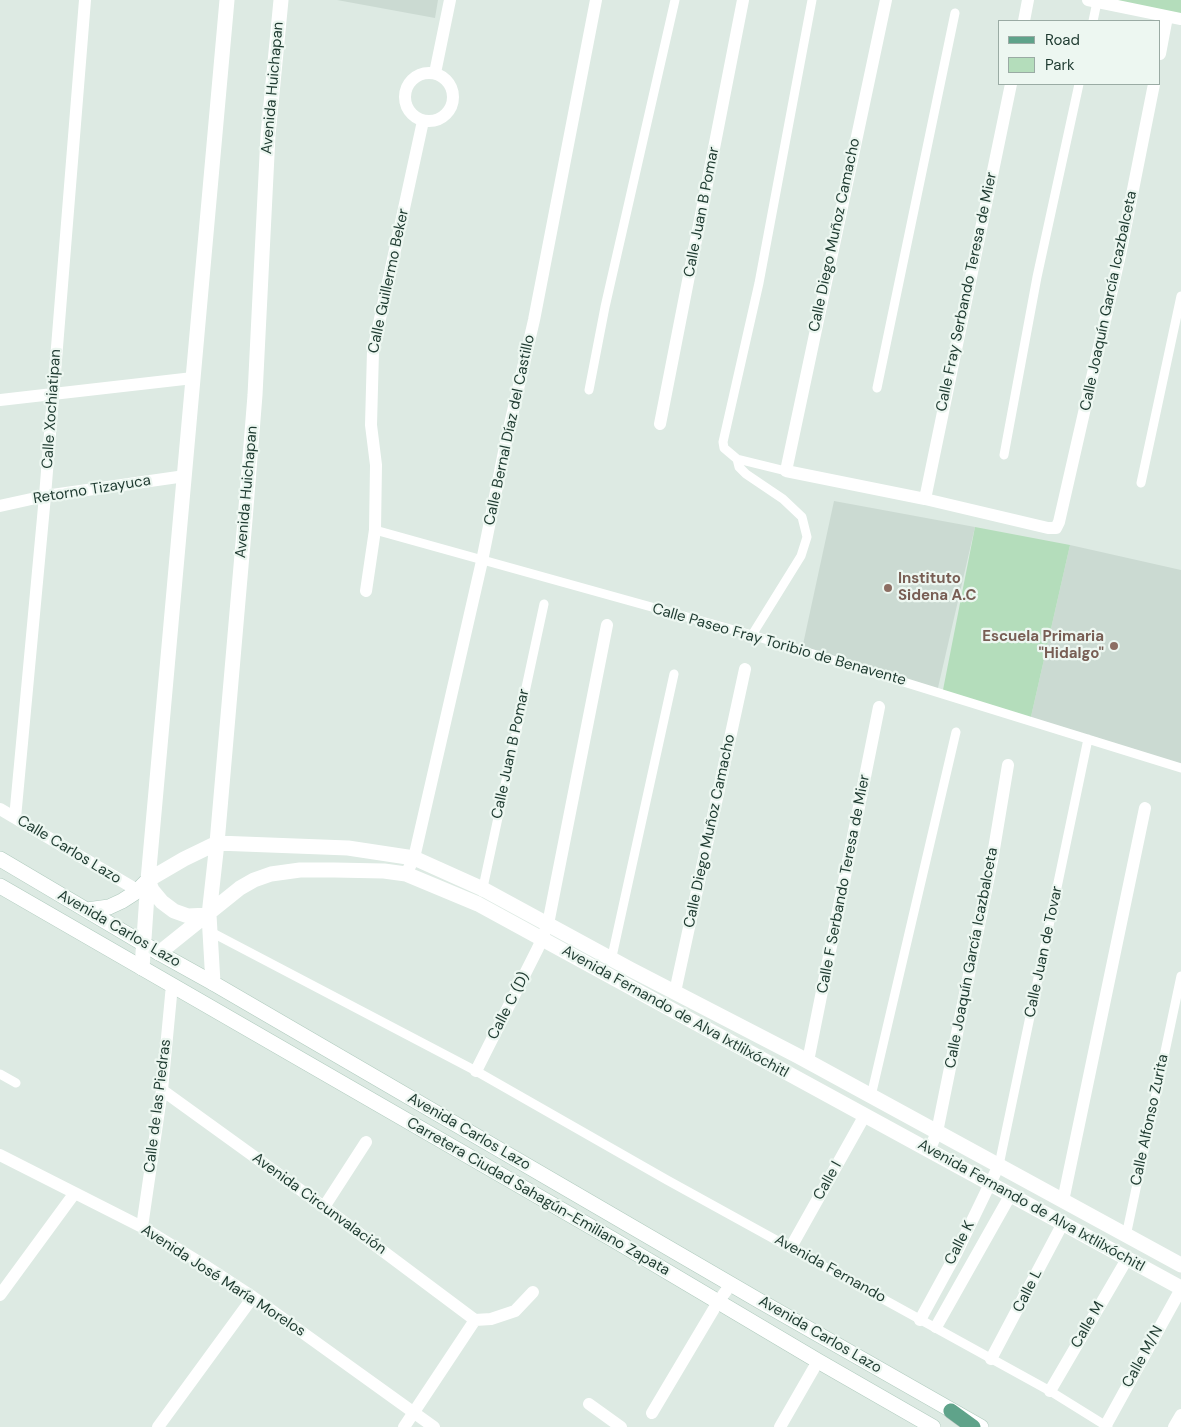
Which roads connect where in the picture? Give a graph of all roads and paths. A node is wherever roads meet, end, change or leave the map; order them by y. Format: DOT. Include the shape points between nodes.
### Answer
graph roads {
  1 [pos="85,0"];
  2 [pos="227,0"];
  3 [pos="281,0"];
  4 [pos="450,0"];
  5 [pos="596,0"];
  6 [pos="675,0"];
  7 [pos="743,0"];
  8 [pos="812,0"];
  9 [pos="886,0"];
  10 [pos="1028,0"];
  11 [pos="1093,1"];
  12 [pos="955,13"];
  13 [pos="1167,17"];
  14 [pos="1181,19"];
  15 [pos="1024,20"];
  16 [pos="1093,20"];
  17 [pos="1161,49"];
  18 [pos="434,73"];
  19 [pos="1010,85"];
  20 [pos="1079,85"];
  21 [pos="1154,85"];
  22 [pos="423,121"];
  23 [pos="1181,296"];
  24 [pos="193,378"];
  25 [pos="876,388"];
  26 [pos="589,390"];
  27 [pos="53,394"];
  28 [pos="0,400"];
  29 [pos="660,424"];
  30 [pos="1004,455"];
  31 [pos="737,459"];
  32 [pos="786,471"];
  33 [pos="185,476"];
  34 [pos="1141,482"];
  35 [pos="46,496"];
  36 [pos="924,500"];
  37 [pos="0,506"];
  38 [pos="375,530"];
  39 [pos="482,560"];
  40 [pos="366,591"];
  41 [pos="544,604"];
  42 [pos="607,625"];
  43 [pos="752,635"];
  44 [pos="745,669"];
  45 [pos="674,674"];
  46 [pos="879,707"];
  47 [pos="956,732"];
  48 [pos="1088,738"];
  49 [pos="1008,764"];
  50 [pos="1181,768"];
  51 [pos="1145,808"];
  52 [pos="0,809"];
  53 [pos="15,818"];
  54 [pos="217,843"];
  55 [pos="414,858"];
  56 [pos="0,859"];
  57 [pos="406,874"];
  58 [pos="143,885"];
  59 [pos="0,886"];
  60 [pos="483,889"];
  61 [pos="478,904"];
  62 [pos="87,910"];
  63 [pos="209,915"];
  64 [pos="548,924"];
  65 [pos="209,935"];
  66 [pos="542,940"];
  67 [pos="143,950"];
  68 [pos="160,954"];
  69 [pos="611,959"];
  70 [pos="212,976"];
  71 [pos="607,976"];
  72 [pos="1181,976"];
  73 [pos="172,985"];
  74 [pos="675,992"];
  75 [pos="808,1061"];
  76 [pos="476,1072"];
  77 [pos="0,1074"];
  78 [pos="16,1083"];
  79 [pos="162,1090"];
  80 [pos="871,1096"];
  81 [pos="865,1116"];
  82 [pos="937,1132"];
  83 [pos="366,1142"];
  84 [pos="929,1151"];
  85 [pos="0,1155"];
  86 [pos="999,1165"];
  87 [pos="990,1183"];
  88 [pos="74,1194"];
  89 [pos="1011,1194"];
  90 [pos="1063,1201"];
  91 [pos="324,1207"];
  92 [pos="1063,1223"];
  93 [pos="142,1227"];
  94 [pos="1126,1236"];
  95 [pos="791,1247"];
  96 [pos="1127,1259"];
  97 [pos="1181,1265"];
  98 [pos="731,1284"];
  99 [pos="1181,1288"];
  100 [pos="533,1292"];
  101 [pos="0,1295"];
  102 [pos="253,1297"];
  103 [pos="718,1302"];
  104 [pos="475,1320"];
  105 [pos="920,1320"];
  106 [pos="936,1328"];
  107 [pos="992,1358"];
  108 [pos="818,1361"];
  109 [pos="1050,1391"];
  110 [pos="589,1404"];
  111 [pos="945,1407"];
  112 [pos="414,1412"];
  113 [pos="652,1413"];
  114 [pos="1181,1415"];
  115 [pos="923,1425"];
  116 [pos="1107,1426"];
  117 [pos="158,1427"];
  118 [pos="404,1427"];
  119 [pos="434,1427"];
  120 [pos="621,1427"];
  121 [pos="780,1427"];
  122 [pos="973,1427"];
  123 [pos="981,1427"];
  124 [pos="1174,1427"];
  1 -- 27 [label="street, Calle Xochiatipan"];
  2 -- 24 [label="street"];
  3 -- 54 [label="street, Avenida Huichapan" via="268,135 255,395"];
  4 -- 18 [label="street"];
  5 -- 39 [label="street, Calle Bernal Díaz del Castillo" via="534,320"];
  6 -- 26 [label="street" via="604,307"];
  7 -- 29 [label="street, Calle Juan B Pomar"];
  8 -- 31 [label="street" via="759,283 723,442 724,448"];
  9 -- 32 [label="street, Calle Diego Muñoz Camacho"];
  10 -- 15 [label="street"];
  11 -- 13 [label="street"];
  11 -- 16 [label="street"];
  12 -- 25 [label="street"];
  13 -- 14 [label="street"];
  13 -- 17 [label="street"];
  18 -- 22 [label="street" via="416,76 405,91 408,110"];
  18 -- 22 [label="street" via="450,84 453,103 442,118"];
  19 -- 36 [label="street, Calle Fray Serbando Teresa de Mier"];
  20 -- 30 [label="street" via="1037,277"];
  21 -- 36 [label="street, Calle Joaquín García Icazbalceta" via="1120,255 1056,528"];
  22 -- 38 [label="street, Calle Guillermo Beker" via="373,351 371,425 376,465"];
  23 -- 34 [label="street"];
  24 -- 27 [label="street"];
  24 -- 33 [label="street"];
  27 -- 28 [label="street"];
  27 -- 35 [label="street, Calle Xochiatipan"];
  31 -- 32 [label="street"];
  31 -- 43 [label="street" via="746,474 802,517 807,537 801,556"];
  32 -- 36 [label="street"];
  33 -- 35 [label="street, Retorno Tizayuca"];
  33 -- 58 [label="street"];
  35 -- 37 [label="street, Retorno Tizayuca"];
  35 -- 53 [label="street, Calle Xochiatipan"];
  38 -- 39 [label="street, Calle Paseo Fray Toribio de Benavente"];
  38 -- 40 [label="street, Calle Guillermo Beker"];
  39 -- 43 [label="street, Calle Paseo Fray Toribio de Benavente"];
  39 -- 55 [label="street, Calle Bernal Díaz del Castillo"];
  41 -- 60 [label="street, Calle Juan B Pomar"];
  42 -- 64 [label="street"];
  43 -- 48 [label="street, Calle Paseo Fray Toribio de Benavente"];
  44 -- 74 [label="street, Calle Diego Muñoz Camacho"];
  45 -- 69 [label="street"];
  46 -- 75 [label="street, Calle F Serbando Teresa de Mier"];
  47 -- 80 [label="street"];
  48 -- 50 [label="street, Calle Paseo Fray Toribio de Benavente"];
  48 -- 86 [label="street, Calle Juan de Tovar"];
  49 -- 82 [label="street, Calle Joaquín García Icazbalceta"];
  51 -- 90 [label="street"];
  52 -- 53 [label="street, Calle Carlos Lazo"];
  53 -- 58 [label="street, Calle Carlos Lazo"];
  54 -- 55 [label="street, Avenida Fernando de Alva Ixtlilxóchitl" via="348,848"];
  54 -- 58 [label="street, Avenida Fernando de Alva Ixtlilxóchitl"];
  54 -- 63 [label="street, Avenida Huichapan"];
  55 -- 57 [label="street, Calle Bernal Díaz del Castillo"];
  55 -- 60 [label="street, Avenida Fernando de Alva Ixtlilxóchitl"];
  56 -- 62 [label="street, Avenida Carlos Lazo"];
  57 -- 61 [label="street, Avenida Fernando de Alva Ixtlilxóchitl"];
  57 -- 63 [label="street, Avenida Fernando de Alva Ixtlilxóchitl" via="300,870 271,874 240,888"];
  58 -- 62 [label="street, Avenida Fernando de Alva Ixtlilxóchitl" via="109,907"];
  58 -- 63 [label="street" via="174,911 188,916"];
  58 -- 67 [label="street" via="146,905"];
  59 -- 67 [label="street, Avenida Carlos Lazo" via="119,955"];
  60 -- 61 [label="street, Calle Juan B Pomar"];
  60 -- 64 [label="street, Avenida Fernando de Alva Ixtlilxóchitl"];
  61 -- 66 [label="street, Avenida Fernando de Alva Ixtlilxóchitl"];
  62 -- 67 [label="street, Avenida Carlos Lazo"];
  63 -- 65 [label="street, Avenida Huichapan"];
  63 -- 68 [label="street, Avenida Fernando de Alva Ixtlilxóchitl"];
  64 -- 66 [label="street, Calle C (D)"];
  64 -- 69 [label="street, Avenida Fernando de Alva Ixtlilxóchitl"];
  65 -- 70 [label="street, Avenida Huichapan"];
  65 -- 76 [label="street, Avenida Fernando"];
  66 -- 71 [label="street, Avenida Fernando de Alva Ixtlilxóchitl"];
  66 -- 76 [label="street, Calle C (D)"];
  67 -- 68 [label="street"];
  67 -- 73 [label="street, Carretera Ciudad Sahagún-Emiliano Zapata"];
  68 -- 70 [label="street, Avenida Carlos Lazo"];
  69 -- 71 [label="street"];
  69 -- 74 [label="street, Avenida Fernando de Alva Ixtlilxóchitl"];
  70 -- 98 [label="street, Avenida Carlos Lazo"];
  71 -- 81 [label="street, Avenida Fernando de Alva Ixtlilxóchitl"];
  72 -- 94 [label="street, Calle Alfonso Zurita"];
  73 -- 79 [label="street, Calle de las Piedras"];
  73 -- 103 [label="street, Carretera Ciudad Sahagún-Emiliano Zapata"];
  74 -- 75 [label="street, Avenida Fernando de Alva Ixtlilxóchitl"];
  75 -- 80 [label="street, Avenida Fernando de Alva Ixtlilxóchitl"];
  76 -- 95 [label="street, Avenida Fernando"];
  77 -- 78 [label="street"];
  79 -- 91 [label="street, Avenida Circunvalación"];
  79 -- 93 [label="street, Calle de las Piedras"];
  80 -- 82 [label="street, Avenida Fernando de Alva Ixtlilxóchitl"];
  81 -- 84 [label="street, Avenida Fernando de Alva Ixtlilxóchitl"];
  81 -- 95 [label="street, Calle I"];
  82 -- 84 [label="street, Calle Joaquín García Icazbalceta"];
  82 -- 86 [label="street, Avenida Fernando de Alva Ixtlilxóchitl"];
  83 -- 91 [label="street"];
  84 -- 87 [label="street, Avenida Fernando de Alva Ixtlilxóchitl"];
  85 -- 88 [label="street, Avenida José María Morelos"];
  86 -- 87 [label="street, Calle K"];
  86 -- 90 [label="street, Avenida Fernando de Alva Ixtlilxóchitl"];
  87 -- 89 [label="street, Avenida Fernando de Alva Ixtlilxóchitl"];
  87 -- 105 [label="street, Calle K"];
  88 -- 93 [label="street, Avenida José María Morelos"];
  88 -- 101 [label="street"];
  89 -- 92 [label="street, Avenida Fernando de Alva Ixtlilxóchitl"];
  89 -- 106 [label="street"];
  90 -- 94 [label="street, Avenida Fernando de Alva Ixtlilxóchitl"];
  91 -- 104 [label="street, Avenida Circunvalación"];
  92 -- 96 [label="street, Avenida Fernando de Alva Ixtlilxóchitl"];
  92 -- 107 [label="street, Calle L"];
  93 -- 102 [label="street, Avenida José María Morelos"];
  94 -- 97 [label="street, Avenida Fernando de Alva Ixtlilxóchitl"];
  95 -- 105 [label="street, Avenida Fernando"];
  96 -- 99 [label="street, Avenida Fernando de Alva Ixtlilxóchitl"];
  96 -- 109 [label="street, Calle M"];
  98 -- 103 [label="street"];
  98 -- 111 [label="street, Avenida Carlos Lazo"];
  99 -- 116 [label="street, Calle M/N"];
  100 -- 104 [label="street" via="515,1311 491,1319"];
  102 -- 112 [label="street, Avenida José María Morelos"];
  102 -- 117 [label="street"];
  103 -- 108 [label="street, Carretera Ciudad Sahagún-Emiliano Zapata"];
  103 -- 113 [label="street"];
  104 -- 112 [label="street"];
  105 -- 106 [label="street, Avenida Fernando"];
  106 -- 107 [label="street, Avenida Fernando"];
  107 -- 109 [label="street, Avenida Fernando"];
  108 -- 115 [label="street, Carretera Ciudad Sahagún-Emiliano Zapata"];
  108 -- 121 [label="street"];
  109 -- 116 [label="street, Avenida Fernando"];
  110 -- 120 [label="street"];
  111 -- 122 [label="main road"];
  111 -- 123 [label="street"];
  112 -- 118 [label="street"];
  112 -- 119 [label="street, Avenida José María Morelos"];
  114 -- 124 [label="street"];
}
